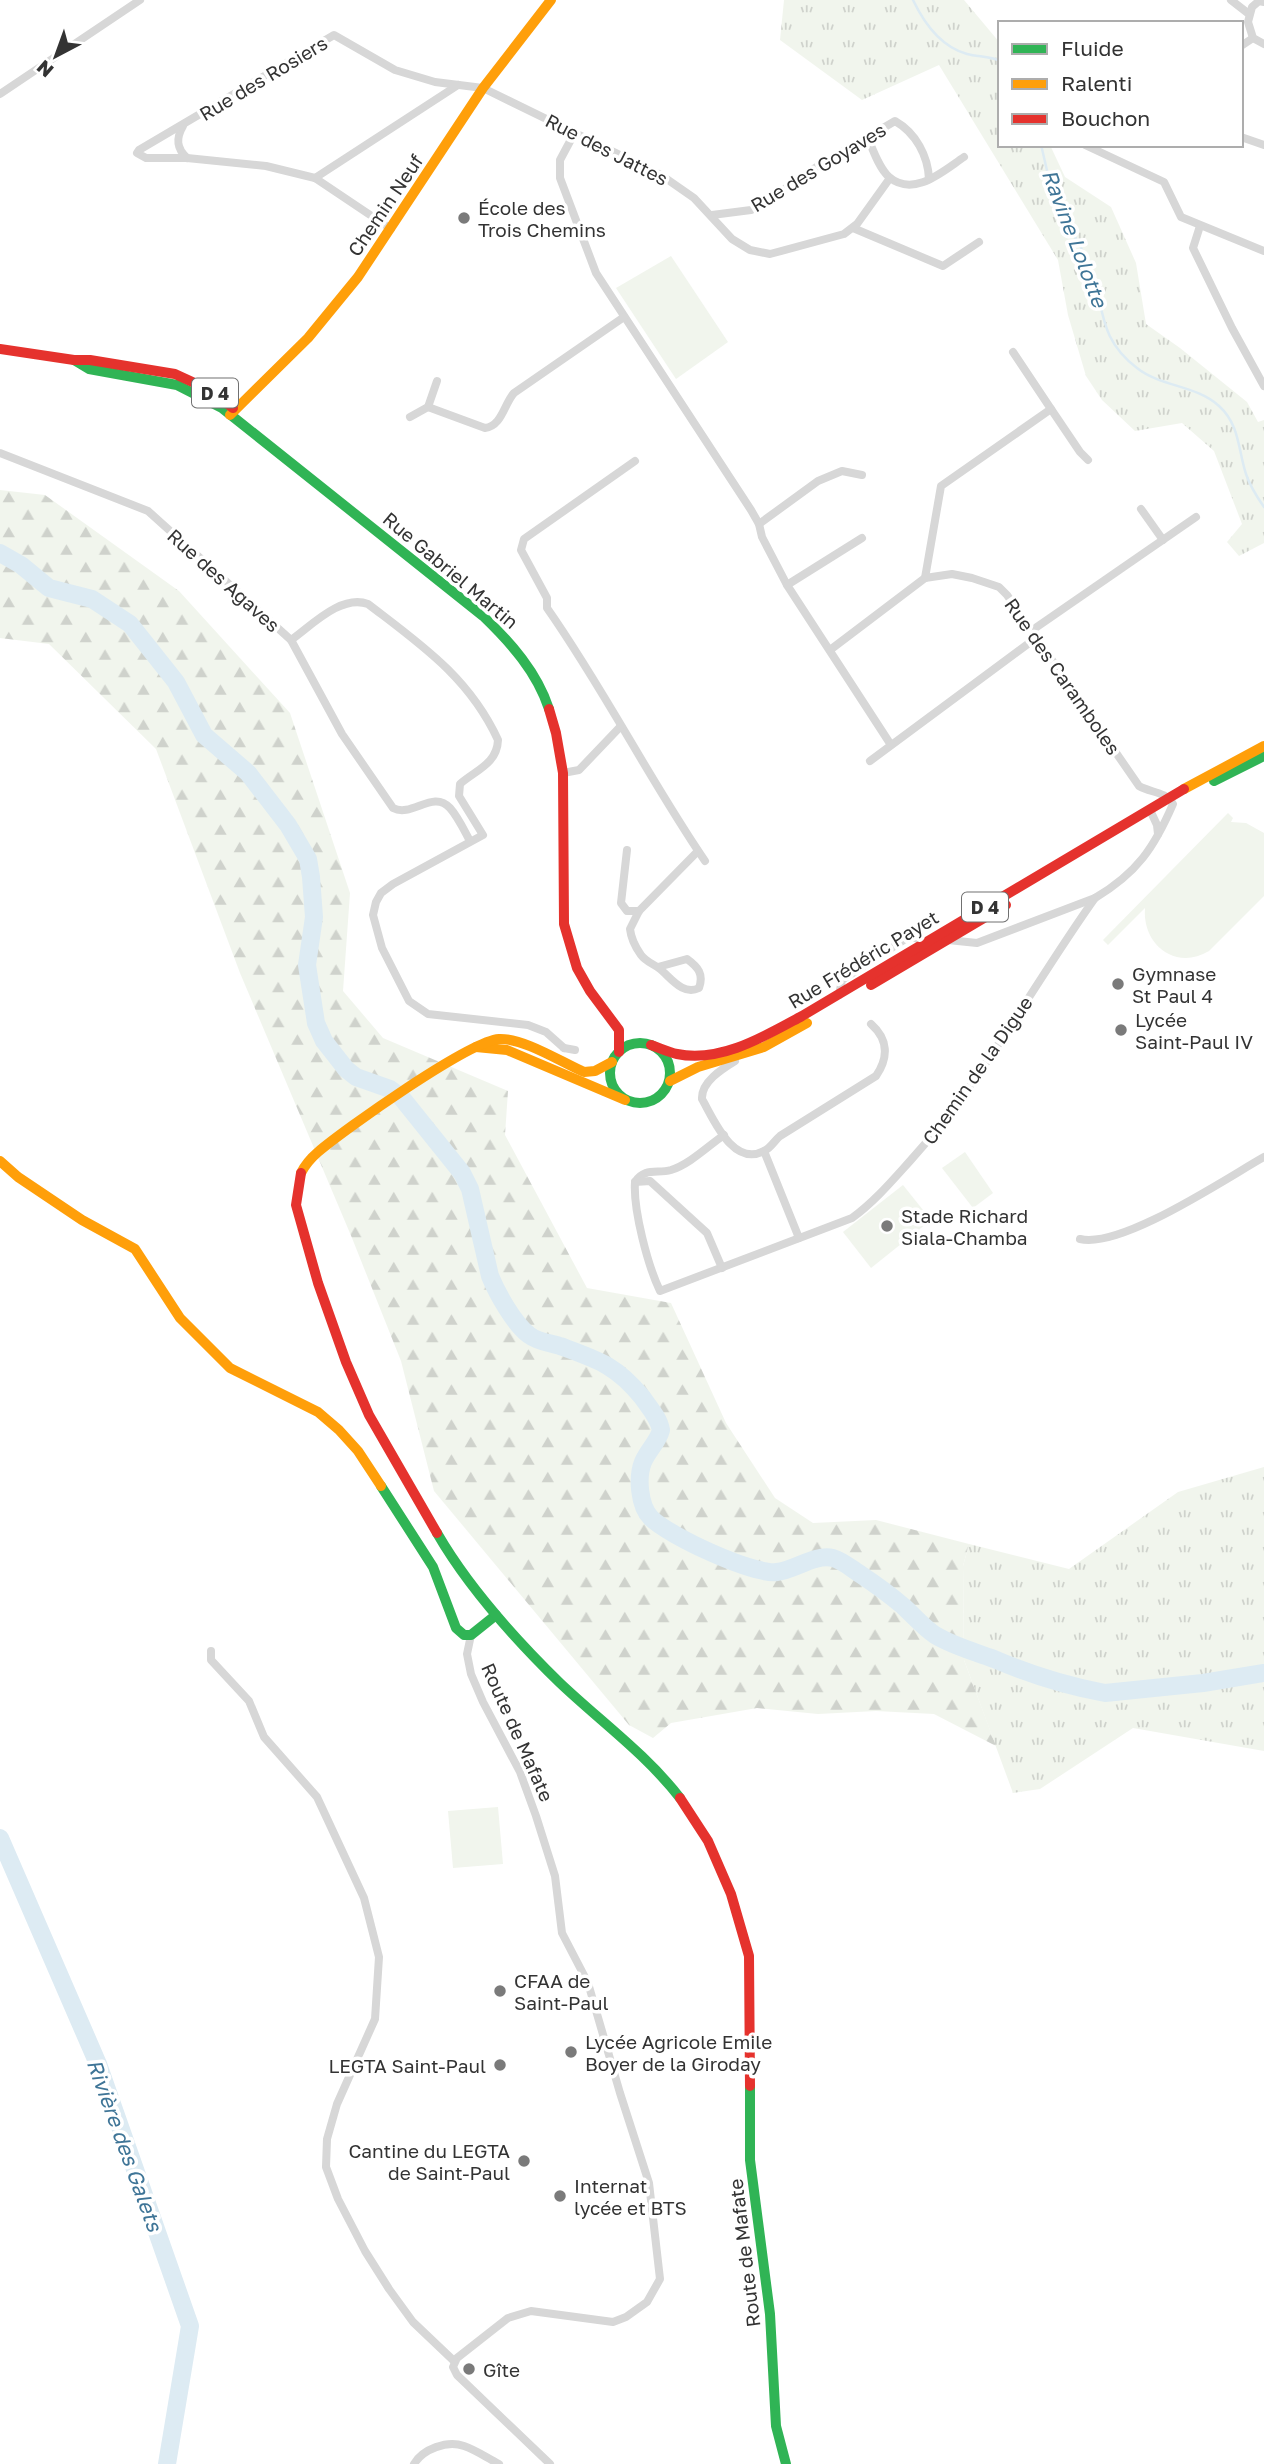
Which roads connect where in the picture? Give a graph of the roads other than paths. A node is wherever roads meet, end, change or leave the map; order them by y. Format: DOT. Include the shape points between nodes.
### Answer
graph roads {
  1 [pos="140,0"];
  2 [pos="551,0"];
  3 [pos="1231,0"];
  4 [pos="1264,2"];
  5 [pos="1249,14"];
  6 [pos="1253,38"];
  7 [pos="1264,44"];
  8 [pos="1243,45"];
  9 [pos="458,85"];
  10 [pos="484,88"];
  11 [pos="0,94"];
  12 [pos="183,125"];
  13 [pos="575,132"];
  14 [pos="868,138"];
  15 [pos="1243,138"];
  16 [pos="1264,145"];
  17 [pos="1089,147"];
  18 [pos="964,157"];
  19 [pos="187,158"];
  20 [pos="315,178"];
  21 [pos="890,178"];
  22 [pos="929,179"];
  23 [pos="712,215"];
  24 [pos="1200,226"];
  25 [pos="853,228"];
  26 [pos="391,229"];
  27 [pos="979,242"];
  28 [pos="1264,251"];
  29 [pos="624,317"];
  30 [pos="0,349"];
  31 [pos="1013,352"];
  32 [pos="437,380"];
  33 [pos="1264,386"];
  34 [pos="428,407"];
  35 [pos="1051,409"];
  36 [pos="233,413"];
  37 [pos="410,417"];
  38 [pos="0,453"];
  39 [pos="1088,460"];
  40 [pos="635,461"];
  41 [pos="862,475"];
  42 [pos="1141,509"];
  43 [pos="1196,517"];
  44 [pos="759,524"];
  45 [pos="862,538"];
  46 [pos="1163,540"];
  47 [pos="925,578"];
  48 [pos="788,585"];
  49 [pos="1034,635"];
  50 [pos="291,640"];
  51 [pos="830,650"];
  52 [pos="620,727"];
  53 [pos="891,745"];
  54 [pos="1264,746"];
  55 [pos="1264,756"];
  56 [pos="870,761"];
  57 [pos="563,773"];
  58 [pos="1171,801"];
  59 [pos="1152,813"];
  60 [pos="1158,837"];
  61 [pos="470,841"];
  62 [pos="627,850"];
  63 [pos="698,851"];
  64 [pos="705,861"];
  65 [pos="1095,898"];
  66 [pos="639,911"];
  67 [pos="943,937"];
  68 [pos="658,967"];
  69 [pos="606,1010"];
  70 [pos="871,1024"];
  71 [pos="647,1044"];
  72 [pos="474,1048"];
  73 [pos="564,1048"];
  74 [pos="575,1050"];
  75 [pos="619,1052"];
  76 [pos="749,1053"];
  77 [pos="612,1062"];
  78 [pos="563,1063"];
  79 [pos="575,1080"];
  80 [pos="670,1081"];
  81 [pos="625,1100"];
  82 [pos="724,1135"];
  83 [pos="764,1151"];
  84 [pos="1264,1157"];
  85 [pos="0,1161"];
  86 [pos="649,1171"];
  87 [pos="650,1181"];
  88 [pos="635,1182"];
  89 [pos="799,1238"];
  90 [pos="1080,1239"];
  91 [pos="722,1268"];
  92 [pos="496,1615"];
  93 [pos="471,1635"];
  94 [pos="211,1651"];
  95 [pos="454,2361"];
  96 [pos="414,2464"];
  97 [pos="499,2464"];
  98 [pos="550,2464"];
  99 [pos="786,2464"];
  1 -- 11 [label="street"];
  2 -- 10 [label="main road, Chemin Neuf"];
  3 -- 5 [label="street"];
  4 -- 5 [label="street" via="1255,3"];
  5 -- 6 [label="street"];
  6 -- 7 [label="street"];
  6 -- 8 [label="street"];
  9 -- 10 [label="street, Rue des Rosiers"];
  9 -- 12 [label="street, Rue des Rosiers" via="395,70 334,35"];
  9 -- 20 [label="street"];
  10 -- 13 [label="street, Rue des Jattes"];
  10 -- 26 [label="main road, Chemin Neuf"];
  12 -- 19 [label="street, Rue des Rosiers" via="178,145"];
  12 -- 19 [label="street, Rue des Rosiers" via="137,153 146,158"];
  13 -- 23 [label="street, Rue des Jattes" via="669,179"];
  13 -- 29 [label="street" via="560,160 560,178 596,274"];
  14 -- 21 [label="street"];
  14 -- 22 [label="street, Rue des Goyaves" via="895,121 908,128 929,165"];
  14 -- 23 [label="street, Rue des Goyaves" via="751,211"];
  15 -- 16 [label="street"];
  17 -- 24 [label="street" via="1164,182 1181,217"];
  18 -- 22 [label="street"];
  19 -- 20 [label="street, Rue des Rosiers" via="266,166"];
  20 -- 26 [label="street, Rue des Rosiers"];
  21 -- 22 [label="street" via="906,184"];
  21 -- 25 [label="street"];
  23 -- 25 [label="street, Rue des Jattes" via="740,246 770,254"];
  24 -- 28 [label="street"];
  24 -- 33 [label="street" via="1193,248"];
  25 -- 27 [label="street" via="943,266"];
  26 -- 36 [label="main road, Chemin Neuf" via="309,338"];
  29 -- 34 [label="street" via="514,393 492,427"];
  29 -- 44 [label="street"];
  30 -- 36 [label="main road, Rue Gabriel Martin / D 4" via="74,360 89,369 177,385"];
  31 -- 35 [label="street"];
  32 -- 34 [label="street"];
  34 -- 37 [label="street"];
  35 -- 39 [label="street"];
  35 -- 47 [label="street" via="941,486"];
  36 -- 57 [label="main road, Rue Gabriel Martin / D 4" via="510,642 545,697"];
  38 -- 50 [label="street, Rue des Agaves" via="148,511"];
  40 -- 52 [label="street" via="524,539 521,550 547,598 547,608"];
  41 -- 44 [label="street" via="842,471 818,481"];
  42 -- 46 [label="street"];
  43 -- 46 [label="street"];
  44 -- 48 [label="street"];
  45 -- 48 [label="street"];
  46 -- 49 [label="street"];
  47 -- 49 [label="street, Rue des Caramboles" via="952,575 999,587"];
  47 -- 51 [label="street"];
  48 -- 51 [label="street"];
  49 -- 53 [label="street"];
  49 -- 58 [label="street, Rue des Caramboles" via="1139,786"];
  50 -- 61 [label="street, Rue des Agaves" via="342,734 393,808 406,811 442,801"];
  50 -- 61 [label="street" via="339,606 358,600 453,673 498,740 489,763 460,784 459,796 483,835"];
  51 -- 53 [label="street"];
  52 -- 57 [label="street" via="579,770"];
  52 -- 63 [label="street"];
  53 -- 56 [label="street"];
  54 -- 58 [label="main road, Rue Frédéric Payet / D 4"];
  55 -- 58 [label="main road, Rue Frédéric Payet / D 4"];
  57 -- 69 [label="main road, Rue Gabriel Martin / D 4" via="564,924 577,968"];
  58 -- 59 [label="main road, Rue Frédéric Payet / D 4"];
  58 -- 60 [label="street, Chemin de la Digue"];
  59 -- 60 [label="street"];
  59 -- 67 [label="main road, Rue Frédéric Payet / D 4"];
  60 -- 65 [label="street, Chemin de la Digue" via="1129,874"];
  61 -- 73 [label="street" via="381,893 373,915 382,948 409,1001 428,1014 528,1025 546,1032"];
  62 -- 66 [label="street" via="621,903 627,911"];
  63 -- 64 [label="street"];
  63 -- 66 [label="street"];
  65 -- 67 [label="street, Chemin de la Digue" via="977,943"];
  65 -- 89 [label="street, Chemin de la Digue" via="931,1138 870,1205 852,1218"];
  66 -- 68 [label="street" via="631,935 641,956"];
  67 -- 71 [label="main road, Rue Frédéric Payet / D 4" via="925,942 839,995 736,1048 683,1055"];
  67 -- 76 [label="main road, Rue Frédéric Payet / D 4" via="790,1033"];
  68 -- 68 [label="street" via="687,990 699,988 699,971 687,959"];
  69 -- 71 [label="main road, Rue Gabriel Martin / D 4"];
  69 -- 75 [label="main road, Rue Gabriel Martin / D 4" via="619,1030"];
  70 -- 83 [label="street" via="881,1033 886,1048 876,1076 780,1136"];
  71 -- 75 [label="main road"];
  71 -- 80 [label="main road" via="667,1059"];
  72 -- 78 [label="main road, Route de Mafate" via="501,1039"];
  72 -- 79 [label="main road" via="507,1050"];
  72 -- 92 [label="main road, Route de Mafate" via="327,1145 305,1165 296,1205 318,1283 369,1415 442,1542"];
  73 -- 74 [label="street"];
  73 -- 78 [label="street"];
  75 -- 77 [label="main road"];
  76 -- 80 [label="main road, Rue Frédéric Payet / D 4" via="690,1068"];
  76 -- 82 [label="street" via="714,1076 702,1093"];
  77 -- 78 [label="main road, Route de Mafate" via="590,1072"];
  77 -- 81 [label="main road" via="612,1083"];
  78 -- 79 [label="street"];
  79 -- 81 [label="main road"];
  80 -- 81 [label="main road" via="657,1099 647,1103"];
  82 -- 83 [label="street" via="740,1153"];
  82 -- 86 [label="street" via="679,1167"];
  83 -- 89 [label="street"];
  84 -- 90 [label="street" via="1140,1227 1089,1241"];
  85 -- 93 [label="main road" via="82,1220 135,1249 180,1318 230,1368 317,1412 340,1430 433,1567 456,1628"];
  86 -- 87 [label="street"];
  86 -- 88 [label="street"];
  87 -- 88 [label="street"];
  87 -- 91 [label="street" via="707,1233"];
  88 -- 91 [label="street, Chemin de la Digue" via="639,1220 660,1291"];
  89 -- 91 [label="street, Chemin de la Digue"];
  92 -- 93 [label="main road"];
  92 -- 99 [label="main road, Route de Mafate" via="559,1682 662,1775 708,1841 731,1894 749,1956 750,2160 770,2314 776,2426"];
  93 -- 95 [label="street, Route de Mafate" via="467,1654 471,1674 520,1772 536,1816 555,1876 562,1933 588,1983 649,2183 660,2279 647,2302 626,2317 612,2322 531,2311 515,2315"];
  94 -- 95 [label="street" via="211,1660 249,1701 264,1737 317,1797 364,1898 379,1957 374,2018 337,2104 327,2139 326,2167 338,2199 389,2289 413,2322"];
  95 -- 98 [label="street" via="457,2375"];
  96 -- 97 [label="street" via="432,2449 462,2445"];
}
